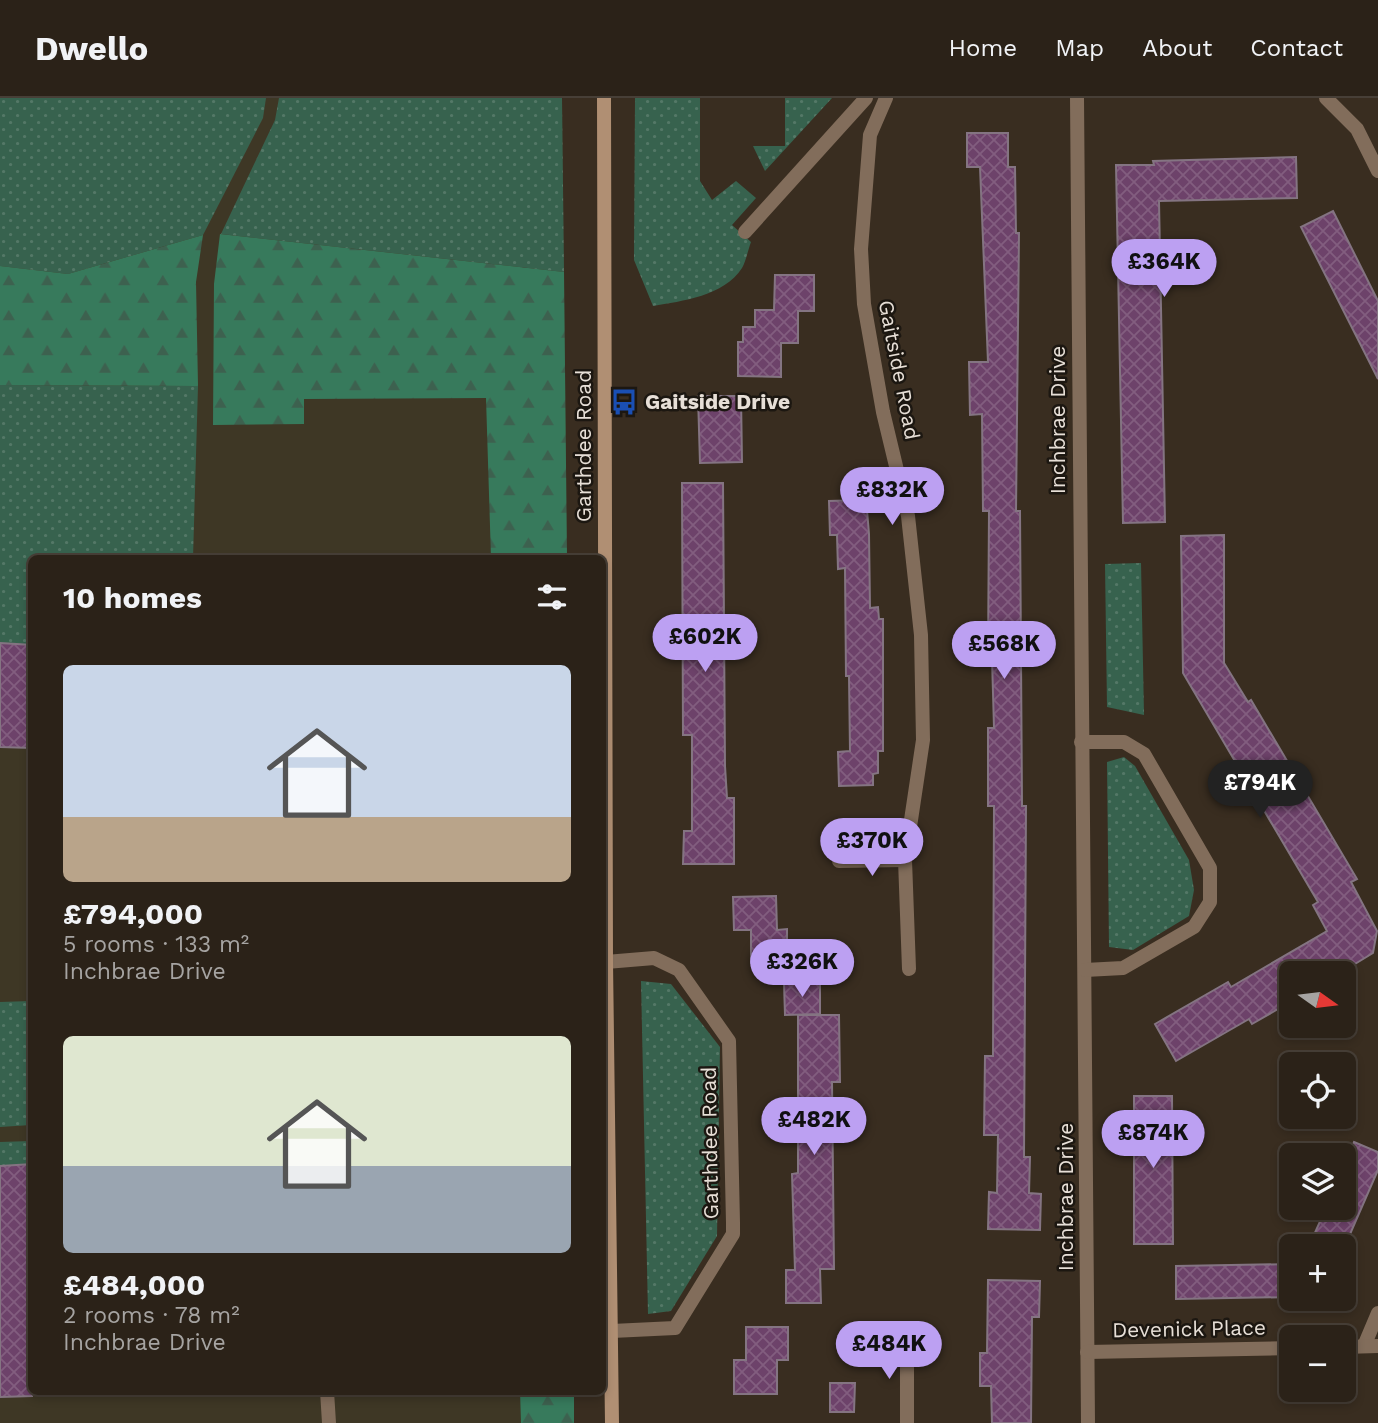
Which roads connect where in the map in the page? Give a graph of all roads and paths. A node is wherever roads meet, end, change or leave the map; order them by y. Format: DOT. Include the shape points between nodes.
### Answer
graph roads {
  1 [pos="604,98"];
  2 [pos="866,98"];
  3 [pos="886,98"];
  4 [pos="1077,98"];
  5 [pos="1326,98"];
  6 [pos="1378,171"];
  7 [pos="745,232"];
  8 [pos="605,555"];
  9 [pos="1082,742"];
  10 [pos="905,860"];
  11 [pos="839,861"];
  12 [pos="606,962"];
  13 [pos="909,970"];
  14 [pos="1085,970"];
  15 [pos="607,1220"];
  16 [pos="1378,1313"];
  17 [pos="612,1331"];
  18 [pos="907,1340"];
  19 [pos="1371,1346"];
  20 [pos="1279,1348"];
  21 [pos="1087,1352"];
  22 [pos="327,1395"];
  23 [pos="329,1423"];
  24 [pos="612,1423"];
  25 [pos="907,1423"];
  26 [pos="1088,1423"];
  1 -- 8 [label="street, Garthdee Road"];
  2 -- 7 [label="street"];
  3 -- 10 [label="street, Gaitside Road" via="870,135 861,249 864,304 908,516 922,635 923,740"];
  4 -- 9 [label="street, Inchbrae Drive"];
  5 -- 6 [label="street" via="1357,130"];
  9 -- 14 [label="street, Inchbrae Drive"];
  9 -- 14 [label="street" via="1124,743 1144,754 1210,868 1210,902 1194,927 1123,968"];
  10 -- 11 [label="street"];
  10 -- 13 [label="street, Gaitside Road"];
  12 -- 15 [label="street, Garthdee Road"];
  12 -- 17 [label="street, Garthdee Road" via="654,958 679,970 729,1041 733,1210 733,1234 675,1328"];
  14 -- 21 [label="street, Inchbrae Drive"];
  15 -- 17 [label="street, Garthdee Road"];
  16 -- 19 [label="street"];
  17 -- 24 [label="street, Garthdee Road"];
  18 -- 25 [label="street"];
  20 -- 21 [label="street, Devenick Place"];
  21 -- 26 [label="street, Inchbrae Drive"];
  22 -- 23 [label="street"];
}
